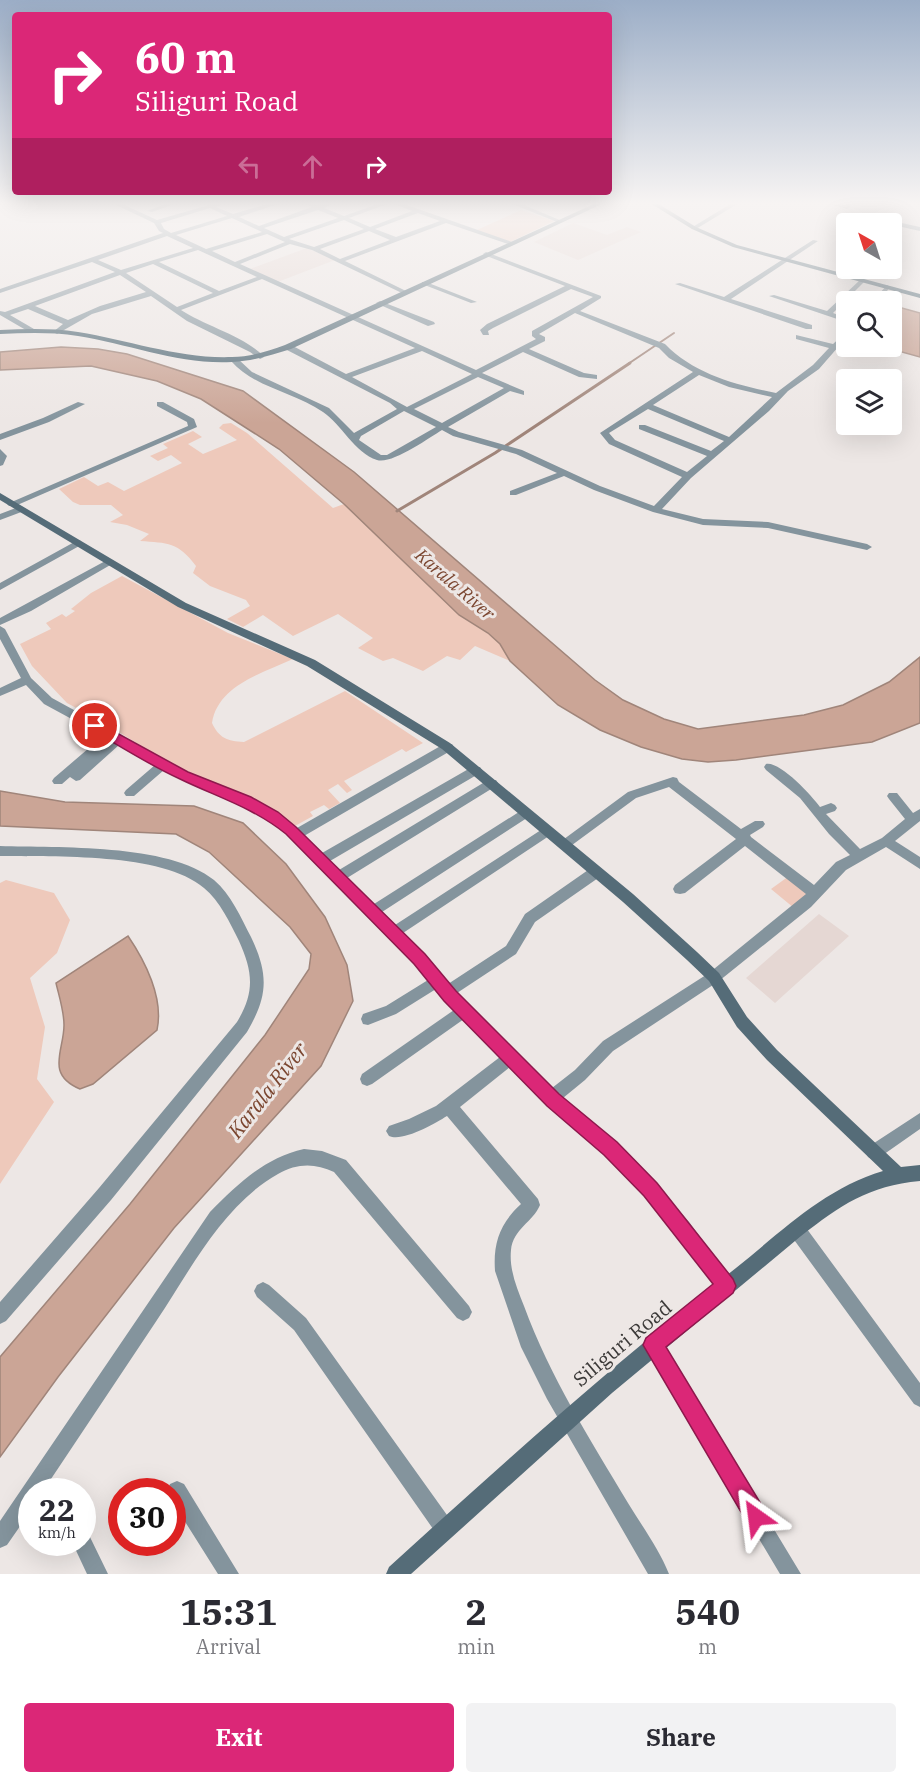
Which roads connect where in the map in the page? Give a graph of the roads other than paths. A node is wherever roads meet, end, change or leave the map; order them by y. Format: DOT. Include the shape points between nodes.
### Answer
graph roads {
  1 [pos="41,276"];
  2 [pos="109,276"];
  3 [pos="128,276"];
  4 [pos="184,276"];
  5 [pos="372,276"];
  6 [pos="438,276"];
  7 [pos="544,276"];
  8 [pos="761,276"];
  9 [pos="844,276"];
  10 [pos="262,277"];
  11 [pos="862,281"];
  12 [pos="424,283"];
  13 [pos="678,284"];
  14 [pos="571,287"];
  15 [pos="887,288"];
  16 [pos="0,291"];
  17 [pos="884,291"];
  18 [pos="404,292"];
  19 [pos="152,293"];
  20 [pos="219,293"];
  21 [pos="772,296"];
  22 [pos="920,297"];
  23 [pos="725,300"];
  24 [pos="473,302"];
  25 [pos="380,303"];
  26 [pos="28,306"];
  27 [pos="177,309"];
  28 [pos="575,311"];
  29 [pos="2,314"];
  30 [pos="828,314"];
  31 [pos="836,317"];
  32 [pos="350,318"];
  33 [pos="68,323"];
  34 [pos="430,324"];
  35 [pos="809,327"];
  36 [pos="31,331"];
  37 [pos="0,332"];
  38 [pos="57,332"];
  39 [pos="486,333"];
  40 [pos="799,337"];
  41 [pos="288,346"];
  42 [pos="835,347"];
  43 [pos="420,349"];
  44 [pos="523,349"];
  45 [pos="260,357"];
  46 [pos="235,361"];
  47 [pos="699,372"];
  48 [pos="476,373"];
  49 [pos="346,376"];
  50 [pos="594,377"];
  51 [pos="510,388"];
  52 [pos="521,393"];
  53 [pos="777,396"];
  54 [pos="81,404"];
  55 [pos="160,404"];
  56 [pos="646,405"];
  57 [pos="405,409"];
  58 [pos="440,426"];
  59 [pos="642,428"];
  60 [pos="0,437"];
  61 [pos="355,439"];
  62 [pos="730,440"];
  63 [pos="0,452"];
  64 [pos="713,455"];
  65 [pos="0,463"];
  66 [pos="564,472"];
  67 [pos="688,477"];
  68 [pos="513,493"];
  69 [pos="0,496"];
  70 [pos="17,506"];
  71 [pos="656,510"];
  72 [pos="0,517"];
  73 [pos="78,543"];
  74 [pos="867,547"];
  75 [pos="109,562"];
  76 [pos="0,587"];
  77 [pos="0,622"];
  78 [pos="0,629"];
  79 [pos="5,651"];
  80 [pos="27,680"];
  81 [pos="0,692"];
  82 [pos="115,737"];
  83 [pos="448,747"];
  84 [pos="164,764"];
  85 [pos="770,767"];
  86 [pos="476,770"];
  87 [pos="76,777"];
  88 [pos="58,781"];
  89 [pos="492,783"];
  90 [pos="130,793"];
  91 [pos="893,796"];
  92 [pos="831,808"];
  93 [pos="818,812"];
  94 [pos="525,813"];
  95 [pos="916,817"];
  96 [pos="759,824"];
  97 [pos="548,831"];
  98 [pos="295,835"];
  99 [pos="744,837"];
  100 [pos="886,841"];
  101 [pos="564,845"];
  102 [pos="0,851"];
  103 [pos="858,855"];
  104 [pos="320,861"];
  105 [pos="920,864"];
  106 [pos="596,872"];
  107 [pos="337,878"];
  108 [pos="681,889"];
  109 [pos="816,894"];
  110 [pos="372,912"];
  111 [pos="393,933"];
  112 [pos="714,977"];
  113 [pos="443,987"];
  114 [pos="464,1011"];
  115 [pos="368,1019"];
  116 [pos="511,1057"];
  117 [pos="367,1079"];
  118 [pos="551,1098"];
  119 [pos="448,1105"];
  120 [pos="920,1120"];
  121 [pos="393,1131"];
  122 [pos="874,1152"];
  123 [pos="920,1173"];
  124 [pos="898,1175"];
  125 [pos="798,1231"];
  126 [pos="726,1286"];
  127 [pos="263,1292"];
  128 [pos="463,1312"];
  129 [pos="0,1315"];
  130 [pos="653,1345"];
  131 [pos="920,1398"];
  132 [pos="567,1419"];
  133 [pos="41,1478"];
  134 [pos="186,1505"];
  135 [pos="18,1512"];
  136 [pos="445,1529"];
  137 [pos="0,1538"];
  138 [pos="89,1556"];
  139 [pos="98,1574"];
  140 [pos="229,1574"];
  141 [pos="396,1574"];
  142 [pos="659,1574"];
  143 [pos="790,1574"];
  1 -- 16 [label="street"];
  2 -- 26 [label="street"];
  3 -- 19 [label="street"];
  4 -- 20 [label="street"];
  5 -- 18 [label="street"];
  6 -- 12 [label="street"];
  7 -- 14 [label="street"];
  8 -- 23 [label="street"];
  9 -- 11 [label="street"];
  10 -- 20 [label="street"];
  10 -- 32 [label="street"];
  11 -- 15 [label="street"];
  11 -- 30 [label="street"];
  12 -- 18 [label="street"];
  12 -- 24 [label="street"];
  13 -- 23 [label="street"];
  14 -- 28 [label="street" via="599,297"];
  14 -- 39 [label="street" via="490,326 484,330"];
  15 -- 17 [label="street"];
  15 -- 22 [label="street"];
  18 -- 25 [label="street"];
  19 -- 27 [label="street"];
  19 -- 33 [label="street"];
  20 -- 27 [label="street"];
  21 -- 30 [label="street"];
  23 -- 35 [label="street"];
  25 -- 32 [label="street"];
  25 -- 34 [label="street"];
  26 -- 29 [label="street"];
  26 -- 33 [label="street"];
  27 -- 45 [label="street"];
  28 -- 44 [label="street" via="538,330 535,335 542,339"];
  28 -- 47 [label="street" via="662,346"];
  29 -- 36 [label="street"];
  30 -- 31 [label="street"];
  32 -- 41 [label="street"];
  32 -- 43 [label="street"];
  33 -- 38 [label="street"];
  36 -- 37 [label="street"];
  36 -- 38 [label="street"];
  38 -- 46 [label="street" via="188,357"];
  40 -- 42 [label="street"];
  41 -- 45 [label="street"];
  41 -- 49 [label="street"];
  42 -- 53 [label="street" via="816,367"];
  43 -- 48 [label="street"];
  43 -- 49 [label="street"];
  44 -- 48 [label="street"];
  44 -- 50 [label="street"];
  45 -- 46 [label="street"];
  46 -- 61 [label="street" via="249,374 326,410"];
  47 -- 53 [label="street"];
  47 -- 56 [label="street"];
  48 -- 51 [label="street"];
  48 -- 57 [label="street"];
  49 -- 57 [label="street"];
  51 -- 52 [label="street"];
  51 -- 58 [label="street"];
  53 -- 62 [label="street"];
  54 -- 60 [label="street"];
  55 -- 70 [label="street" via="191,421 193,427"];
  56 -- 62 [label="street"];
  56 -- 67 [label="street" via="607,430 605,436"];
  57 -- 58 [label="street"];
  57 -- 61 [label="street" via="364,430"];
  58 -- 61 [label="street" via="386,458 376,456"];
  58 -- 66 [label="street"];
  59 -- 64 [label="street"];
  62 -- 64 [label="street"];
  63 -- 65 [label="street"];
  64 -- 67 [label="street"];
  66 -- 68 [label="street"];
  66 -- 71 [label="street"];
  67 -- 71 [label="street"];
  69 -- 70 [label="street"];
  70 -- 72 [label="street"];
  70 -- 73 [label="street"];
  71 -- 74 [label="street" via="703,522 768,525"];
  73 -- 75 [label="street"];
  73 -- 76 [label="street"];
  75 -- 77 [label="street"];
  75 -- 83 [label="street" via="189,609 311,663"];
  78 -- 79 [label="street"];
  79 -- 80 [label="street"];
  80 -- 81 [label="street"];
  80 -- 82 [label="street" via="48,701"];
  82 -- 84 [label="street"];
  82 -- 87 [label="street"];
  82 -- 88 [label="street"];
  83 -- 86 [label="street"];
  83 -- 98 [label="street"];
  84 -- 90 [label="street"];
  84 -- 98 [label="street" via="246,801 273,816"];
  85 -- 93 [label="street"];
  86 -- 89 [label="street"];
  86 -- 104 [label="street"];
  89 -- 94 [label="street"];
  89 -- 107 [label="street"];
  91 -- 95 [label="street"];
  92 -- 93 [label="street"];
  93 -- 103 [label="street"];
  94 -- 97 [label="street"];
  94 -- 110 [label="street"];
  95 -- 100 [label="street"];
  96 -- 99 [label="street"];
  97 -- 101 [label="street"];
  97 -- 111 [label="street"];
  98 -- 104 [label="street"];
  99 -- 101 [label="street" via="672,781 632,795"];
  99 -- 108 [label="street"];
  99 -- 109 [label="street"];
  100 -- 103 [label="street"];
  100 -- 105 [label="street"];
  101 -- 106 [label="street"];
  102 -- 129 [label="street" via="152,860 202,878 217,892 240,930 254,960 259,990 242,1027"];
  103 -- 109 [label="street" via="841,866"];
  104 -- 107 [label="street"];
  106 -- 112 [label="street"];
  106 -- 113 [label="street" via="530,918 511,950"];
  107 -- 110 [label="street"];
  109 -- 112 [label="street"];
  110 -- 111 [label="street"];
  111 -- 113 [label="street"];
  112 -- 118 [label="street" via="608,1046"];
  112 -- 122 [label="street" via="749,1030"];
  113 -- 114 [label="street"];
  113 -- 115 [label="street"];
  114 -- 116 [label="street"];
  114 -- 117 [label="street"];
  116 -- 118 [label="street"];
  116 -- 119 [label="street"];
  118 -- 126 [label="street" via="643,1181"];
  119 -- 121 [label="street" via="422,1122"];
  119 -- 132 [label="street" via="532,1205 505,1234 503,1271 530,1347"];
  120 -- 122 [label="street"];
  122 -- 124 [label="street"];
  123 -- 124 [label="street, Siliguri Road"];
  124 -- 125 [label="street, Siliguri Road" via="878,1180 832,1203"];
  125 -- 126 [label="street, Siliguri Road"];
  125 -- 131 [label="street"];
  126 -- 130 [label="street, Siliguri Road"];
  127 -- 136 [label="street" via="300,1324"];
  128 -- 133 [label="street" via="340,1166 322,1157 291,1158 245,1189 216,1218"];
  130 -- 132 [label="street, Siliguri Road"];
  130 -- 143 [label="street"];
  132 -- 136 [label="street, Siliguri Road"];
  132 -- 142 [label="street"];
  134 -- 140 [label="street"];
  135 -- 137 [label="street"];
  136 -- 141 [label="street, Siliguri Road"];
  138 -- 139 [label="street"];
}
